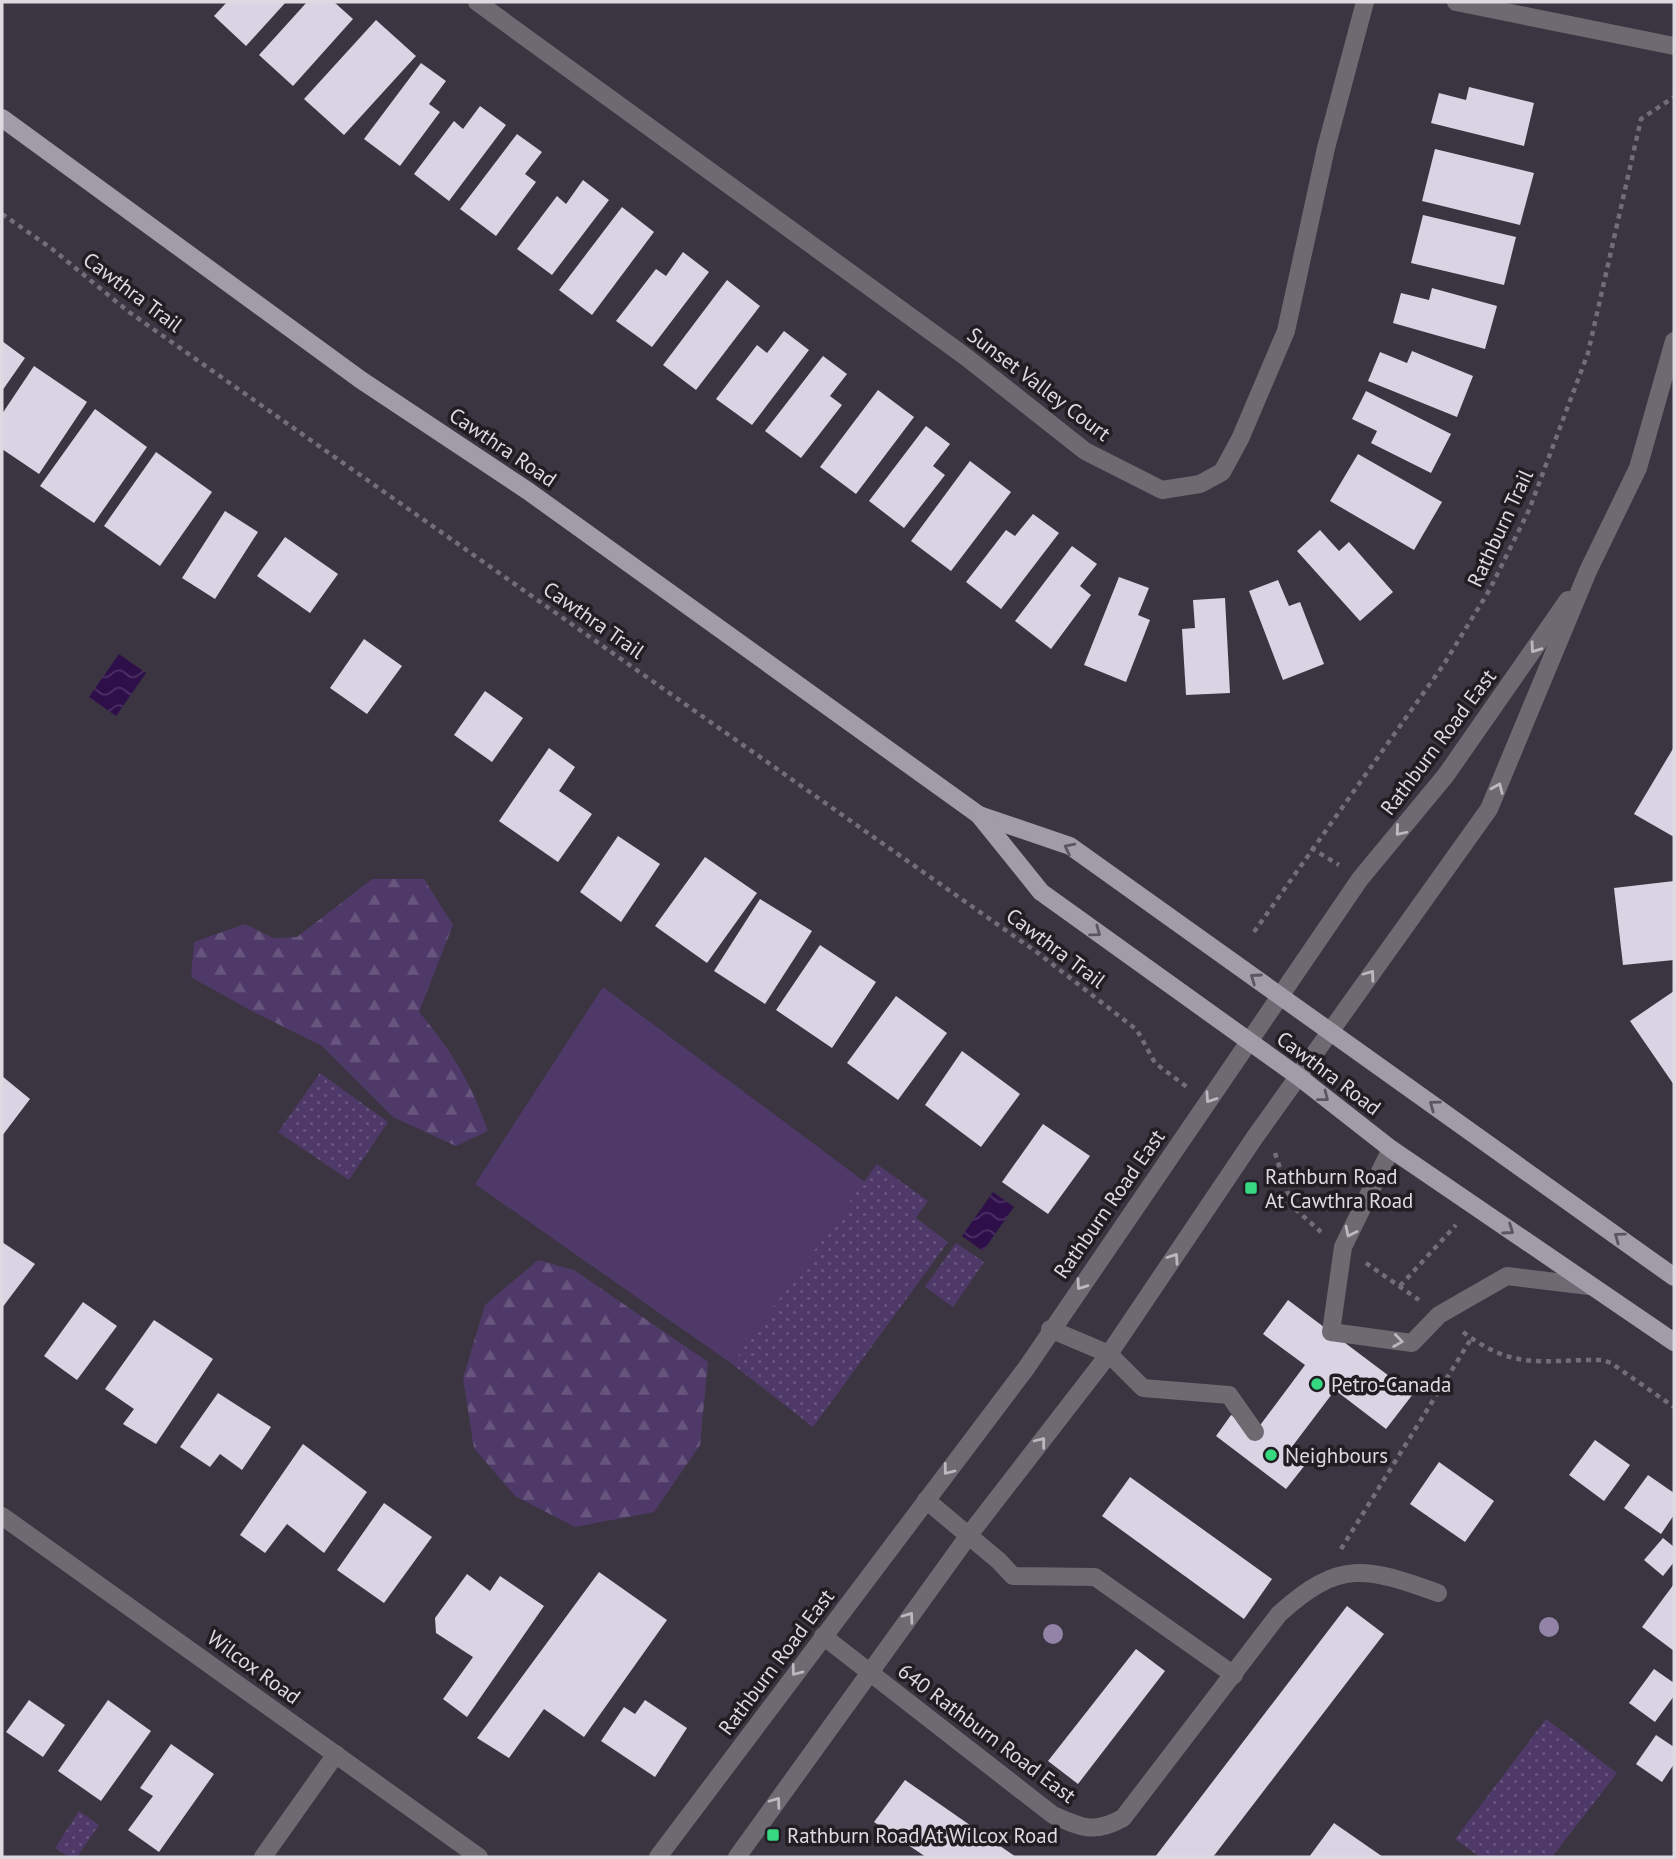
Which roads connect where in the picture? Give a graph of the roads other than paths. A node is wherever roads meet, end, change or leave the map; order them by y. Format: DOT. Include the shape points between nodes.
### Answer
graph roads {
  1 [pos="477,2"];
  2 [pos="1365,2"];
  3 [pos="1457,2"];
  4 [pos="1674,46"];
  5 [pos="2,118"];
  6 [pos="1674,341"];
  7 [pos="1588,572"];
  8 [pos="979,815"];
  9 [pos="1282,996"];
  10 [pos="1331,1032"];
  11 [pos="1249,1042"];
  12 [pos="1299,1077"];
  13 [pos="1391,1149"];
  14 [pos="1674,1277"];
  15 [pos="1589,1286"];
  16 [pos="1050,1329"];
  17 [pos="1674,1342"];
  18 [pos="1109,1354"];
  19 [pos="1255,1432"];
  20 [pos="926,1500"];
  21 [pos="2,1516"];
  22 [pos="969,1535"];
  23 [pos="1438,1593"];
  24 [pos="823,1636"];
  25 [pos="869,1672"];
  26 [pos="1234,1675"];
  27 [pos="337,1754"];
  28 [pos="263,1857"];
  29 [pos="479,1857"];
  30 [pos="659,1857"];
  31 [pos="737,1857"];
  1 -- 2 [label="street, Sunset Valley Court" via="966,357 1085,451 1162,490 1200,484 1222,472 1286,331 1326,148"];
  3 -- 4 [label="street"];
  5 -- 8 [label="main road, Cawthra Road" via="361,380 528,491"];
  6 -- 7 [label="street, Rathburn Road East" via="1638,468"];
  7 -- 9 [label="street, Rathburn Road East, one-way" via="1447,775 1360,879"];
  10 -- 7 [label="street, Rathburn Road East, one-way" via="1489,809"];
  9 -- 8 [label="main road, Cawthra Road, one-way" via="1070,846"];
  8 -- 11 [label="main road, Cawthra Road, one-way" via="1041,892"];
  9 -- 10 [label="main road, Cawthra Road"];
  9 -- 11 [label="street, Rathburn Road East"];
  10 -- 12 [label="street, Rathburn Road East"];
  14 -- 10 [label="main road, Cawthra Road, one-way"];
  11 -- 12 [label="main road, Cawthra Road"];
  11 -- 16 [label="street, Rathburn Road East, one-way"];
  12 -- 13 [label="main road, Cawthra Road, one-way"];
  18 -- 12 [label="street, Rathburn Road East, one-way"];
  13 -- 15 [label="main road, Cawthra Road, one-way"];
  13 -- 15 [label="street, one-way" via="1343,1247 1331,1332 1412,1343 1439,1315 1507,1276"];
  15 -- 17 [label="main road, Cawthra Road"];
  16 -- 18 [label="street"];
  16 -- 20 [label="street, Rathburn Road East, one-way" via="1027,1367"];
  18 -- 19 [label="street" via="1143,1388 1229,1395"];
  22 -- 18 [label="street, Rathburn Road East, one-way"];
  20 -- 22 [label="street"];
  20 -- 24 [label="street, Rathburn Road East"];
  21 -- 27 [label="street, Wilcox Road"];
  25 -- 22 [label="street, Rathburn Road East, one-way"];
  22 -- 26 [label="street" via="1013,1576 1095,1577"];
  23 -- 26 [label="street, 640 Rathburn Road East" via="1378,1574 1333,1576 1304,1591 1279,1614"];
  24 -- 25 [label="street, 640 Rathburn Road East"];
  24 -- 30 [label="street, Rathburn Road East, one-way"];
  25 -- 26 [label="street, 640 Rathburn Road East" via="1053,1815 1080,1827 1104,1828 1123,1818"];
  31 -- 25 [label="street, Rathburn Road East, one-way"];
  27 -- 28 [label="street"];
  27 -- 29 [label="street, Wilcox Road"];
}
